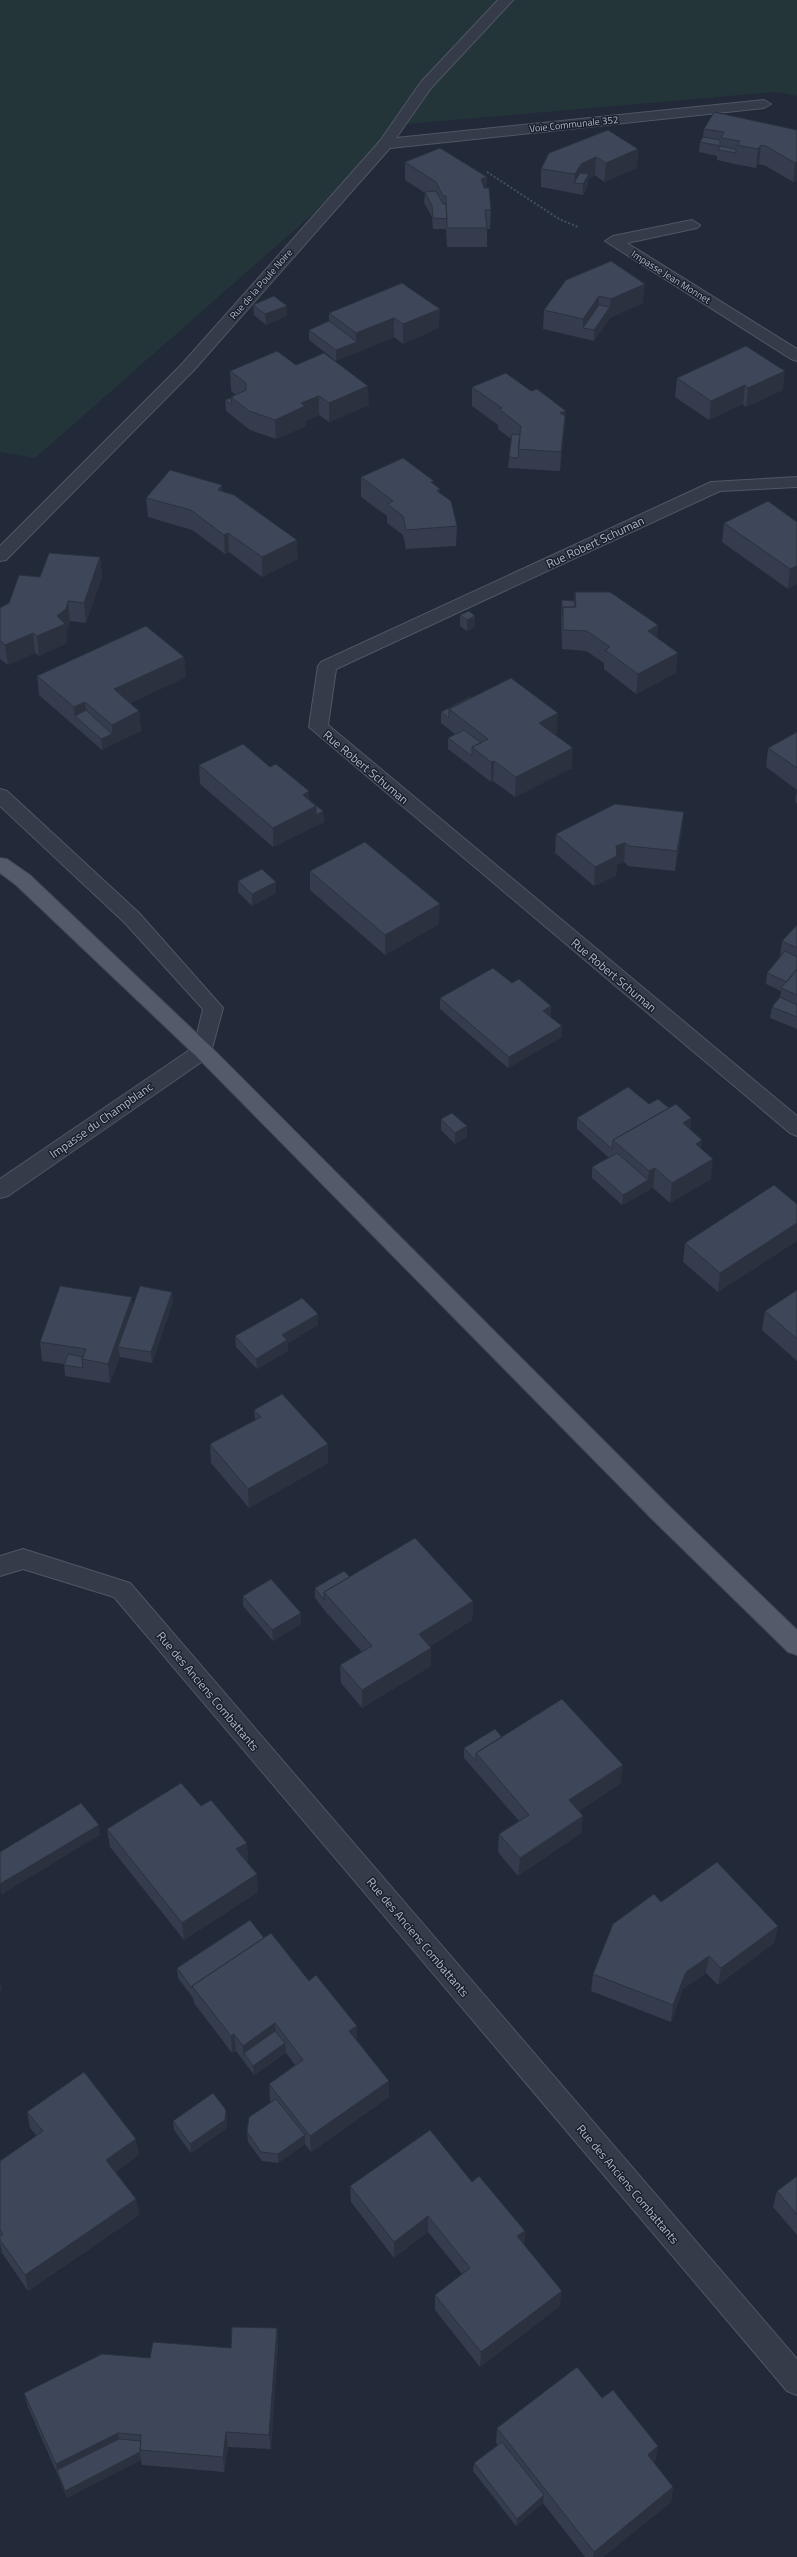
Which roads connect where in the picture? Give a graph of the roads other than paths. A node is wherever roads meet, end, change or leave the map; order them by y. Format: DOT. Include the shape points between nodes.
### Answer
graph roads {
  1 [pos="506,0"];
  2 [pos="764,104"];
  3 [pos="385,144"];
  4 [pos="692,224"];
  5 [pos="797,356"];
  6 [pos="797,482"];
  7 [pos="0,556"];
  8 [pos="0,795"];
  9 [pos="0,864"];
  10 [pos="203,1050"];
  11 [pos="797,1128"];
  12 [pos="0,1190"];
  13 [pos="0,1566"];
  14 [pos="797,1645"];
  15 [pos="797,2381"];
  1 -- 3 [label="street, Rue de la Poule Noire" via="426,85"];
  2 -- 3 [label="street, Voie Communale 352"];
  3 -- 7 [label="street, Rue de la Poule Noire" via="188,367"];
  4 -- 5 [label="street, Impasse Jean Monnet" via="613,241"];
  6 -- 11 [label="street, Rue Robert Schuman" via="717,486 327,666 318,727"];
  8 -- 10 [label="street" via="132,918 213,1008"];
  9 -- 10 [label="main road" via="23,880"];
  10 -- 12 [label="street, Impasse du Champblanc"];
  10 -- 14 [label="main road" via="661,1513"];
  13 -- 15 [label="street, Rue des Anciens Combattants" via="23,1559 122,1590"];
}
